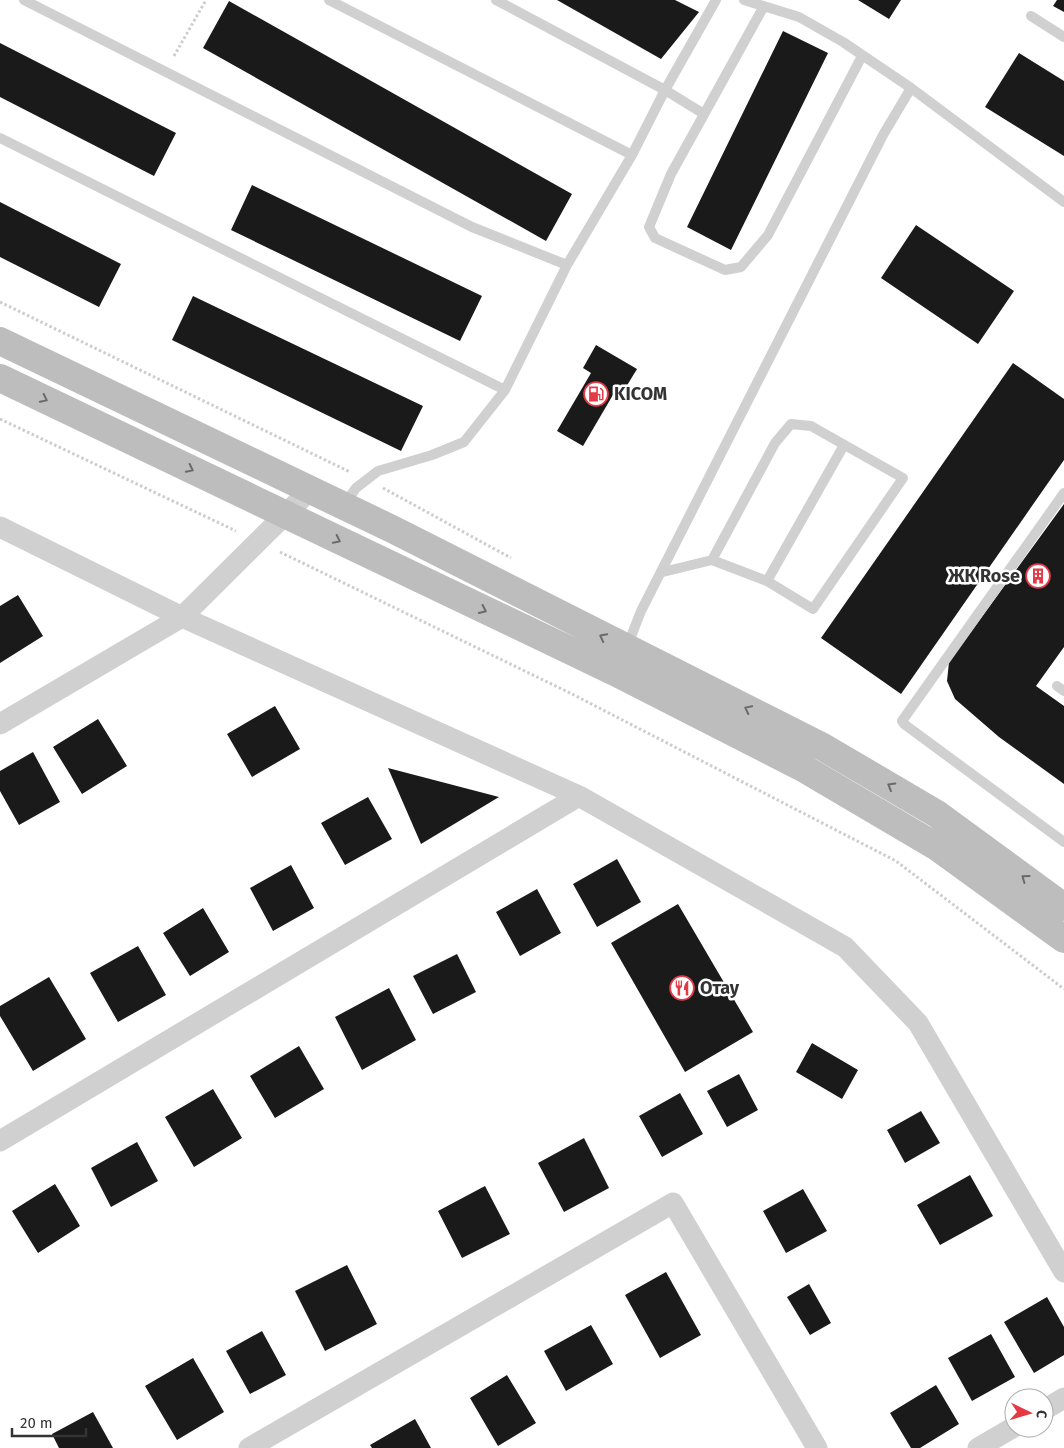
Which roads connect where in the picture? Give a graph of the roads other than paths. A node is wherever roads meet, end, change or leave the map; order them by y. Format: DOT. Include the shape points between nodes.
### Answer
graph roads {
  1 [pos="24,0"];
  2 [pos="328,0"];
  3 [pos="496,0"];
  4 [pos="716,0"];
  5 [pos="744,0"];
  6 [pos="764,6"];
  7 [pos="1031,16"];
  8 [pos="1064,36"];
  9 [pos="862,56"];
  10 [pos="910,88"];
  11 [pos="665,90"];
  12 [pos="704,114"];
  13 [pos="0,138"];
  14 [pos="632,155"];
  15 [pos="1064,202"];
  16 [pos="567,265"];
  17 [pos="0,341"];
  18 [pos="0,378"];
  19 [pos="505,390"];
  20 [pos="844,445"];
  21 [pos="310,490"];
  22 [pos="1064,493"];
  23 [pos="344,506"];
  24 [pos="284,514"];
  25 [pos="0,527"];
  26 [pos="385,545"];
  27 [pos="712,560"];
  28 [pos="663,572"];
  29 [pos="767,581"];
  30 [pos="182,618"];
  31 [pos="620,660"];
  32 [pos="0,724"];
  33 [pos="579,796"];
  34 [pos="1064,842"];
  35 [pos="1064,907"];
  36 [pos="1064,939"];
  37 [pos="0,1141"];
  38 [pos="1064,1272"];
  39 [pos="1004,1433"];
  40 [pos="249,1448"];
  41 [pos="817,1448"];
  42 [pos="978,1448"];
  1 -- 16 [label="lane" via="472,227"];
  2 -- 14 [label="lane"];
  3 -- 11 [label="lane"];
  4 -- 11 [label="lane"];
  5 -- 6 [label="lane"];
  6 -- 9 [label="lane" via="799,16"];
  6 -- 12 [label="lane"];
  7 -- 8 [label="lane"];
  9 -- 10 [label="lane"];
  9 -- 12 [label="lane" via="768,235 741,267 725,270 694,257 655,238 648,227 671,174"];
  10 -- 15 [label="lane"];
  10 -- 28 [label="lane" via="886,128"];
  11 -- 12 [label="lane"];
  11 -- 14 [label="lane"];
  13 -- 19 [label="lane"];
  14 -- 16 [label="lane"];
  16 -- 19 [label="lane"];
  17 -- 21 [label="main road"];
  18 -- 24 [label="main road, one-way"];
  19 -- 23 [label="lane" via="464,442 378,471 356,488"];
  20 -- 27 [label="lane" via="811,426 790,424 775,443"];
  20 -- 29 [label="lane"];
  20 -- 29 [label="lane" via="903,478 814,609"];
  21 -- 23 [label="main road"];
  21 -- 24 [label="street"];
  22 -- 34 [label="lane" via="902,721"];
  23 -- 26 [label="main road"];
  24 -- 26 [label="main road, one-way"];
  24 -- 30 [label="street"];
  25 -- 30 [label="street"];
  26 -- 31 [label="main road"];
  27 -- 28 [label="lane"];
  27 -- 29 [label="lane"];
  28 -- 31 [label="lane" via="641,611"];
  30 -- 32 [label="street"];
  30 -- 33 [label="street"];
  35 -- 31 [label="main road, one-way" via="929,809 823,747"];
  31 -- 36 [label="main road" via="937,846"];
  33 -- 37 [label="street"];
  33 -- 38 [label="street" via="845,947 918,1022"];
  39 -- 42 [label="street"];
  40 -- 41 [label="street" via="673,1203"];
}
